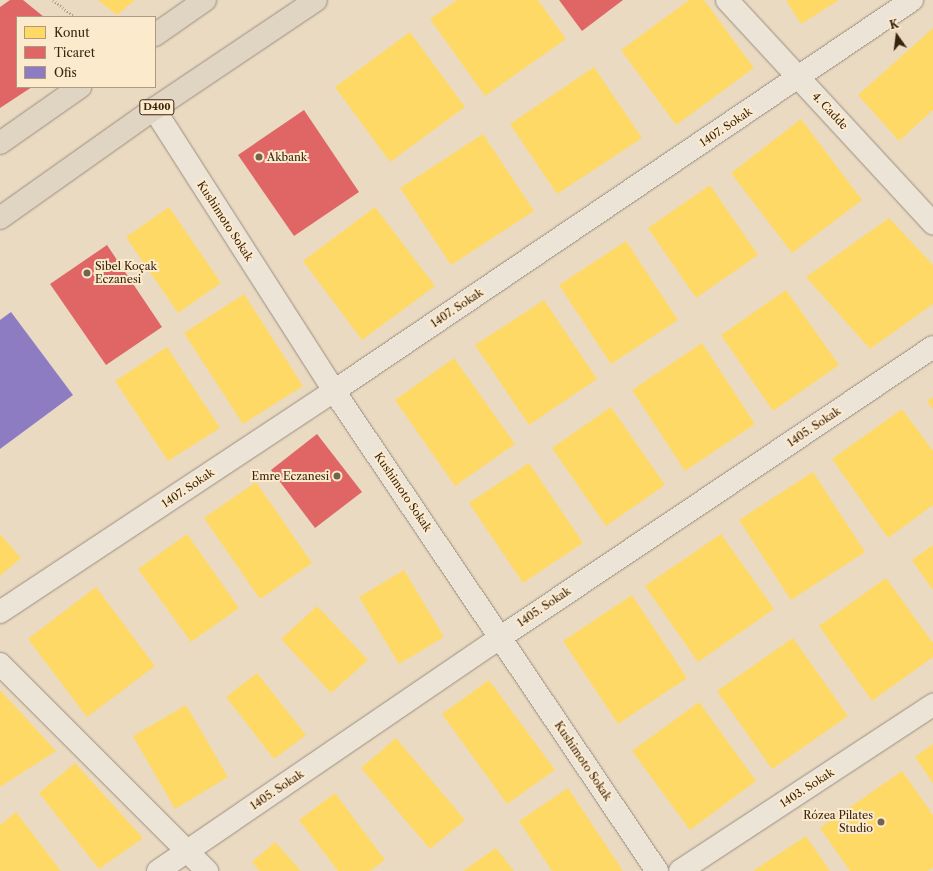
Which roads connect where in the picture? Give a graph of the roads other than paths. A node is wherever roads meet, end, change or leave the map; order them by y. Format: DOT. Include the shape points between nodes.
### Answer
graph roads {
  1 [pos="205,0"];
  2 [pos="316,0"];
  3 [pos="726,0"];
  4 [pos="912,0"];
  5 [pos="156,34"];
  6 [pos="799,78"];
  7 [pos="79,88"];
  8 [pos="154,109"];
  9 [pos="0,143"];
  10 [pos="0,218"];
  11 [pos="933,223"];
  12 [pos="933,347"];
  13 [pos="334,391"];
  14 [pos="0,612"];
  15 [pos="501,637"];
  16 [pos="0,664"];
  17 [pos="933,705"];
  18 [pos="187,850"];
  19 [pos="158,871"];
  20 [pos="207,871"];
  21 [pos="657,871"];
  22 [pos="680,871"];
  1 -- 5 [label="highway"];
  2 -- 8 [label="highway, D400"];
  3 -- 6 [label="street, 4. Cadde"];
  4 -- 6 [label="street, 1407. Sokak"];
  6 -- 11 [label="street, 4. Cadde"];
  6 -- 13 [label="street, 1407. Sokak"];
  7 -- 9 [label="highway"];
  8 -- 10 [label="highway, D400"];
  8 -- 13 [label="street, Kushimoto Sokak"];
  12 -- 15 [label="street, 1405. Sokak"];
  13 -- 14 [label="street, 1407. Sokak"];
  13 -- 15 [label="street, Kushimoto Sokak"];
  15 -- 18 [label="street, 1405. Sokak"];
  15 -- 21 [label="street, Kushimoto Sokak"];
  16 -- 18 [label="street"];
  17 -- 22 [label="street, 1403. Sokak"];
  18 -- 19 [label="street, 1405. Sokak"];
  18 -- 20 [label="street"];
}
